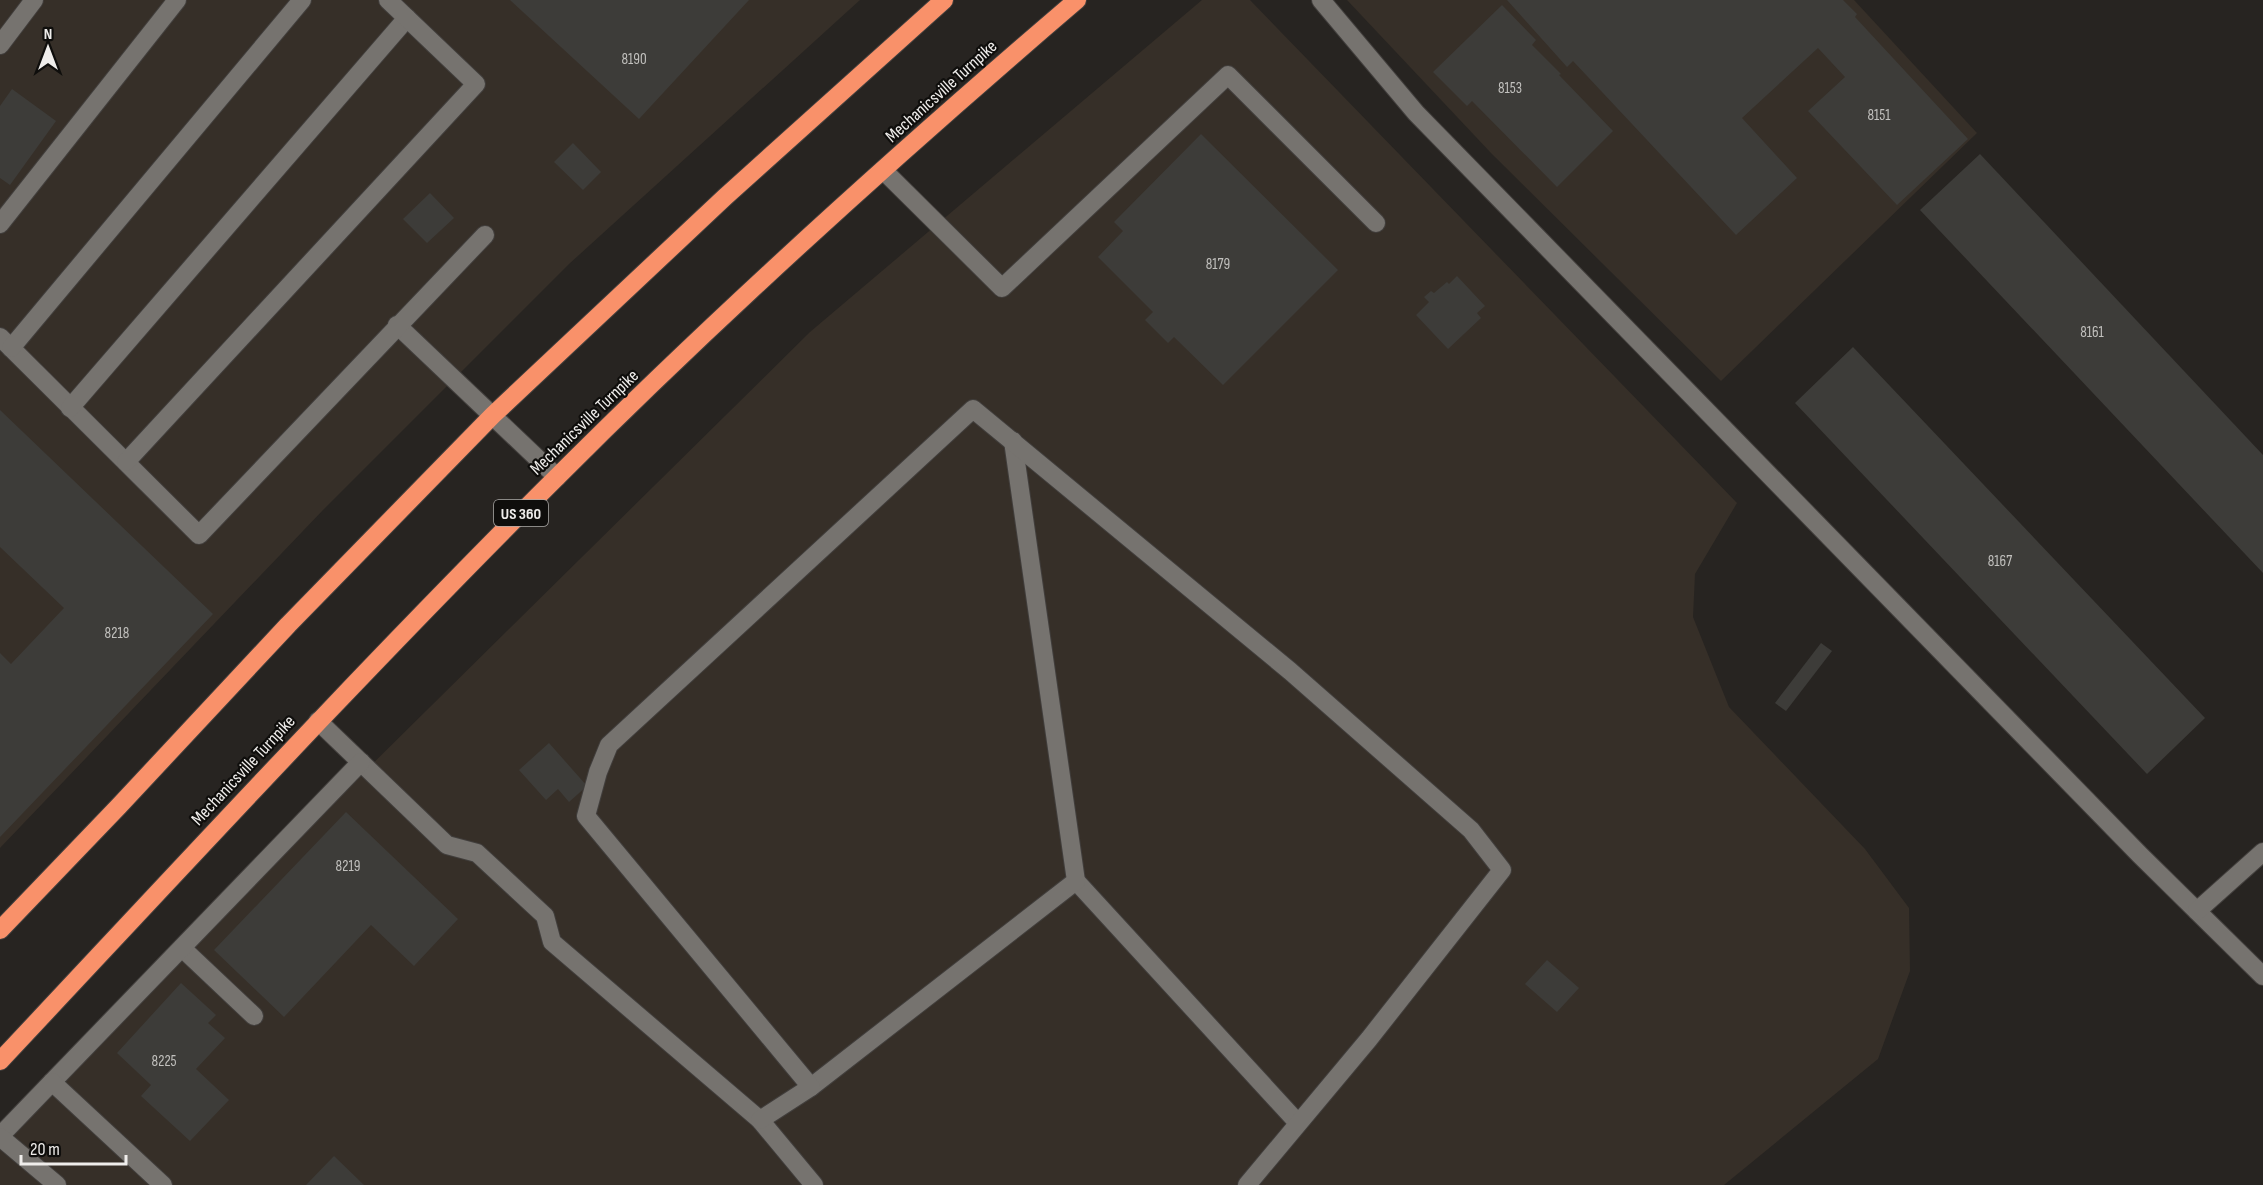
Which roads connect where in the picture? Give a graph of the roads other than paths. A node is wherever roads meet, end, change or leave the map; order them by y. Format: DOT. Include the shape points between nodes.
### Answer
graph roads {
  1 [pos="34,0"];
  2 [pos="177,0"];
  3 [pos="302,0"];
  4 [pos="388,0"];
  5 [pos="944,0"];
  6 [pos="1077,0"];
  7 [pos="1321,0"];
  8 [pos="407,18"];
  9 [pos="0,45"];
  10 [pos="884,170"];
  11 [pos="1376,223"];
  12 [pos="0,224"];
  13 [pos="485,235"];
  14 [pos="397,325"];
  15 [pos="6,343"];
  16 [pos="70,408"];
  17 [pos="493,415"];
  18 [pos="1013,441"];
  19 [pos="126,462"];
  20 [pos="557,477"];
  21 [pos="318,721"];
  22 [pos="361,762"];
  23 [pos="2263,852"];
  24 [pos="1076,881"];
  25 [pos="2197,911"];
  26 [pos="0,930"];
  27 [pos="182,948"];
  28 [pos="2263,976"];
  29 [pos="254,1016"];
  30 [pos="0,1061"];
  31 [pos="52,1082"];
  32 [pos="811,1088"];
  33 [pos="760,1120"];
  34 [pos="1298,1124"];
  35 [pos="0,1137"];
  36 [pos="57,1185"];
  37 [pos="164,1185"];
  38 [pos="814,1185"];
  39 [pos="1247,1185"];
  1 -- 9 [label="lane"];
  2 -- 12 [label="lane"];
  3 -- 15 [label="lane"];
  4 -- 8 [label="lane"];
  5 -- 17 [label="highway" via="724,197"];
  6 -- 10 [label="highway, Mechanicsville Turnpike / US 360"];
  7 -- 25 [label="lane" via="1416,112"];
  8 -- 16 [label="lane"];
  8 -- 19 [label="lane" via="476,84"];
  10 -- 11 [label="lane" via="1002,288 1228,75"];
  10 -- 20 [label="highway, Mechanicsville Turnpike / US 360" via="743,297"];
  13 -- 14 [label="lane"];
  14 -- 17 [label="lane"];
  14 -- 19 [label="lane" via="199,535"];
  15 -- 16 [label="lane"];
  16 -- 19 [label="lane"];
  17 -- 20 [label="lane"];
  17 -- 26 [label="highway"];
  18 -- 24 [label="lane"];
  18 -- 32 [label="lane" via="973,409 609,746 598,772 586,816"];
  18 -- 34 [label="lane" via="1290,670 1471,830 1502,870"];
  20 -- 21 [label="highway, Mechanicsville Turnpike / US 360"];
  21 -- 22 [label="lane"];
  21 -- 30 [label="highway, Mechanicsville Turnpike / US 360"];
  22 -- 27 [label="lane"];
  22 -- 33 [label="lane" via="447,845 477,853 545,916 552,942"];
  23 -- 25 [label="lane"];
  24 -- 32 [label="lane"];
  24 -- 34 [label="lane"];
  25 -- 28 [label="lane"];
  27 -- 29 [label="lane"];
  27 -- 31 [label="lane"];
  31 -- 35 [label="lane"];
  31 -- 37 [label="lane"];
  32 -- 33 [label="lane"];
  33 -- 38 [label="lane"];
  34 -- 39 [label="lane"];
  35 -- 36 [label="lane"];
}
